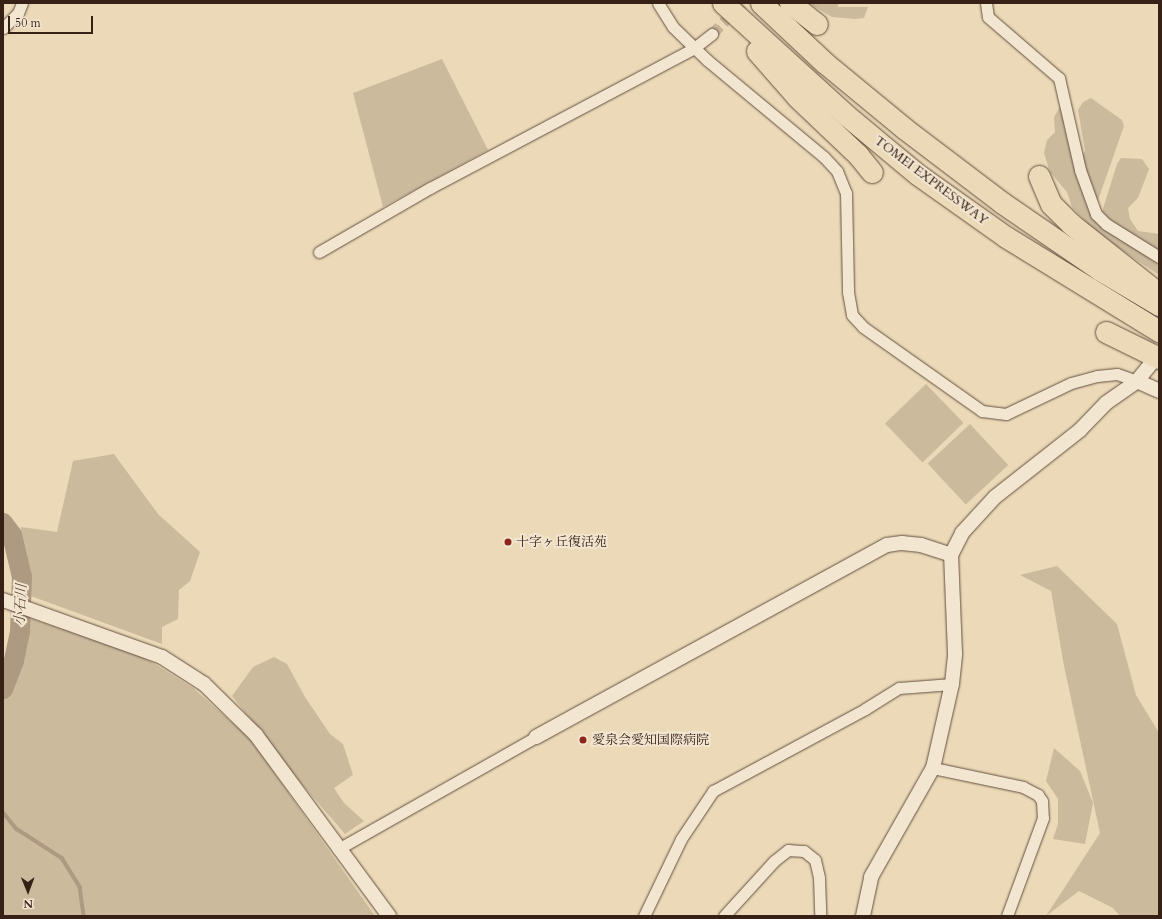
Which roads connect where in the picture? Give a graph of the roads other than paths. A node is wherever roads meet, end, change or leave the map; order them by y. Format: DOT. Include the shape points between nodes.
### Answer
graph roads {
  1 [pos="22,3"];
  2 [pos="658,3"];
  3 [pos="716,3"];
  4 [pos="724,3"];
  5 [pos="761,3"];
  6 [pos="790,3"];
  7 [pos="986,3"];
  8 [pos="817,24"];
  9 [pos="3,28"];
  10 [pos="712,34"];
  11 [pos="694,48"];
  12 [pos="872,172"];
  13 [pos="1039,176"];
  14 [pos="319,252"];
  15 [pos="1159,257"];
  16 [pos="1159,293"];
  17 [pos="1159,305"];
  18 [pos="1159,331"];
  19 [pos="1106,332"];
  20 [pos="1155,361"];
  21 [pos="1136,381"];
  22 [pos="1159,391"];
  23 [pos="950,555"];
  24 [pos="8,602"];
  25 [pos="952,684"];
  26 [pos="536,737"];
  27 [pos="933,768"];
  28 [pos="338,849"];
  29 [pos="388,916"];
  30 [pos="644,916"];
  31 [pos="724,916"];
  32 [pos="820,916"];
  33 [pos="863,916"];
  34 [pos="1007,916"];
  1 -- 9 [label="street" via="18,13"];
  2 -- 11 [label="street" via="673,27"];
  3 -- 12 [label="highway" via="798,98 858,155"];
  4 -- 18 [label="highway, TOMEI EXPRESSWAY" via="846,116 917,174 1006,238"];
  5 -- 17 [label="highway, TOMEI EXPRESSWAY" via="825,63 1001,202 1100,270"];
  6 -- 8 [label="highway"];
  7 -- 15 [label="street" via="988,17 1058,78 1080,170 1096,214 1106,224"];
  10 -- 11 [label="street"];
  11 -- 14 [label="street" via="430,188"];
  11 -- 21 [label="street" via="824,157 837,171 846,193 848,292 852,315 863,327 982,411 1006,414 1071,383 1097,376 1117,374"];
  13 -- 16 [label="highway" via="1051,204 1072,224"];
  19 -- 20 [label="highway"];
  20 -- 21 [label="street"];
  21 -- 22 [label="street"];
  21 -- 23 [label="street" via="1106,403 1080,430 995,497 962,533"];
  23 -- 25 [label="street" via="955,653"];
  23 -- 26 [label="street" via="921,545 902,542 887,545"];
  24 -- 28 [label="street" via="162,657 204,684 256,735"];
  25 -- 27 [label="street"];
  25 -- 30 [label="street" via="899,688 712,791 681,839"];
  26 -- 28 [label="street"];
  27 -- 33 [label="street" via="871,877"];
  27 -- 34 [label="street" via="1023,787 1031,790 1042,801 1043,818"];
  28 -- 29 [label="street"];
  31 -- 32 [label="street" via="774,861 788,850 804,851 815,860 819,878"];
}
